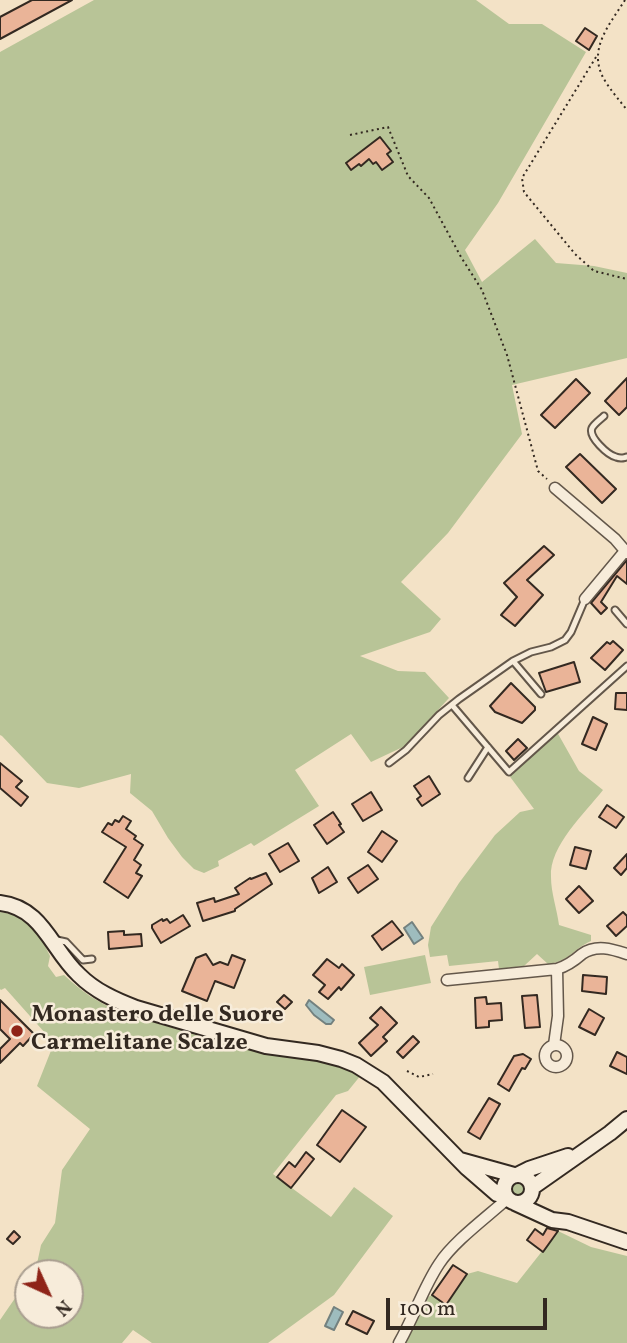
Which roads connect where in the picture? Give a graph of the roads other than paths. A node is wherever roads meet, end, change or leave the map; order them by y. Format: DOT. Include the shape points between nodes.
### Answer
graph roads {
  1 [pos="604,416"];
  2 [pos="627,457"];
  3 [pos="555,488"];
  4 [pos="626,552"];
  5 [pos="585,599"];
  6 [pos="615,610"];
  7 [pos="627,624"];
  8 [pos="513,661"];
  9 [pos="627,666"];
  10 [pos="541,694"];
  11 [pos="452,705"];
  12 [pos="488,747"];
  13 [pos="390,763"];
  14 [pos="468,778"];
  15 [pos="0,903"];
  16 [pos="50,939"];
  17 [pos="627,954"];
  18 [pos="92,959"];
  19 [pos="557,969"];
  20 [pos="447,980"];
  21 [pos="554,1045"];
  22 [pos="627,1119"];
  23 [pos="586,1150"];
  24 [pos="459,1159"];
  25 [pos="516,1175"];
  26 [pos="533,1190"];
  27 [pos="509,1199"];
  28 [pos="568,1222"];
  29 [pos="627,1242"];
  30 [pos="399,1343"];
  1 -- 2 [label="lane" via="592,428 594,439 615,457"];
  3 -- 4 [label="street"];
  4 -- 5 [label="street"];
  5 -- 8 [label="lane" via="565,640"];
  6 -- 7 [label="lane"];
  8 -- 10 [label="lane"];
  8 -- 11 [label="lane"];
  9 -- 12 [label="lane" via="509,772"];
  11 -- 12 [label="lane"];
  11 -- 13 [label="lane"];
  12 -- 14 [label="lane"];
  15 -- 16 [label="main road" via="28,913"];
  16 -- 18 [label="lane" via="66,942 83,960"];
  16 -- 24 [label="main road" via="87,983 120,1002 266,1046 318,1053 356,1065 383,1082"];
  17 -- 19 [label="street" via="596,949"];
  19 -- 20 [label="street"];
  19 -- 21 [label="street"];
  22 -- 23 [label="main road"];
  23 -- 25 [label="main road"];
  23 -- 26 [label="main road"];
  24 -- 25 [label="main road"];
  24 -- 27 [label="main road" via="497,1194"];
  25 -- 26 [label="main road" via="527,1178"];
  25 -- 27 [label="main road" via="505,1184"];
  26 -- 27 [label="main road" via="526,1201"];
  26 -- 28 [label="main road" via="540,1206"];
  27 -- 28 [label="main road" via="552,1220"];
  27 -- 30 [label="street" via="440,1261"];
  28 -- 29 [label="main road"];
}
